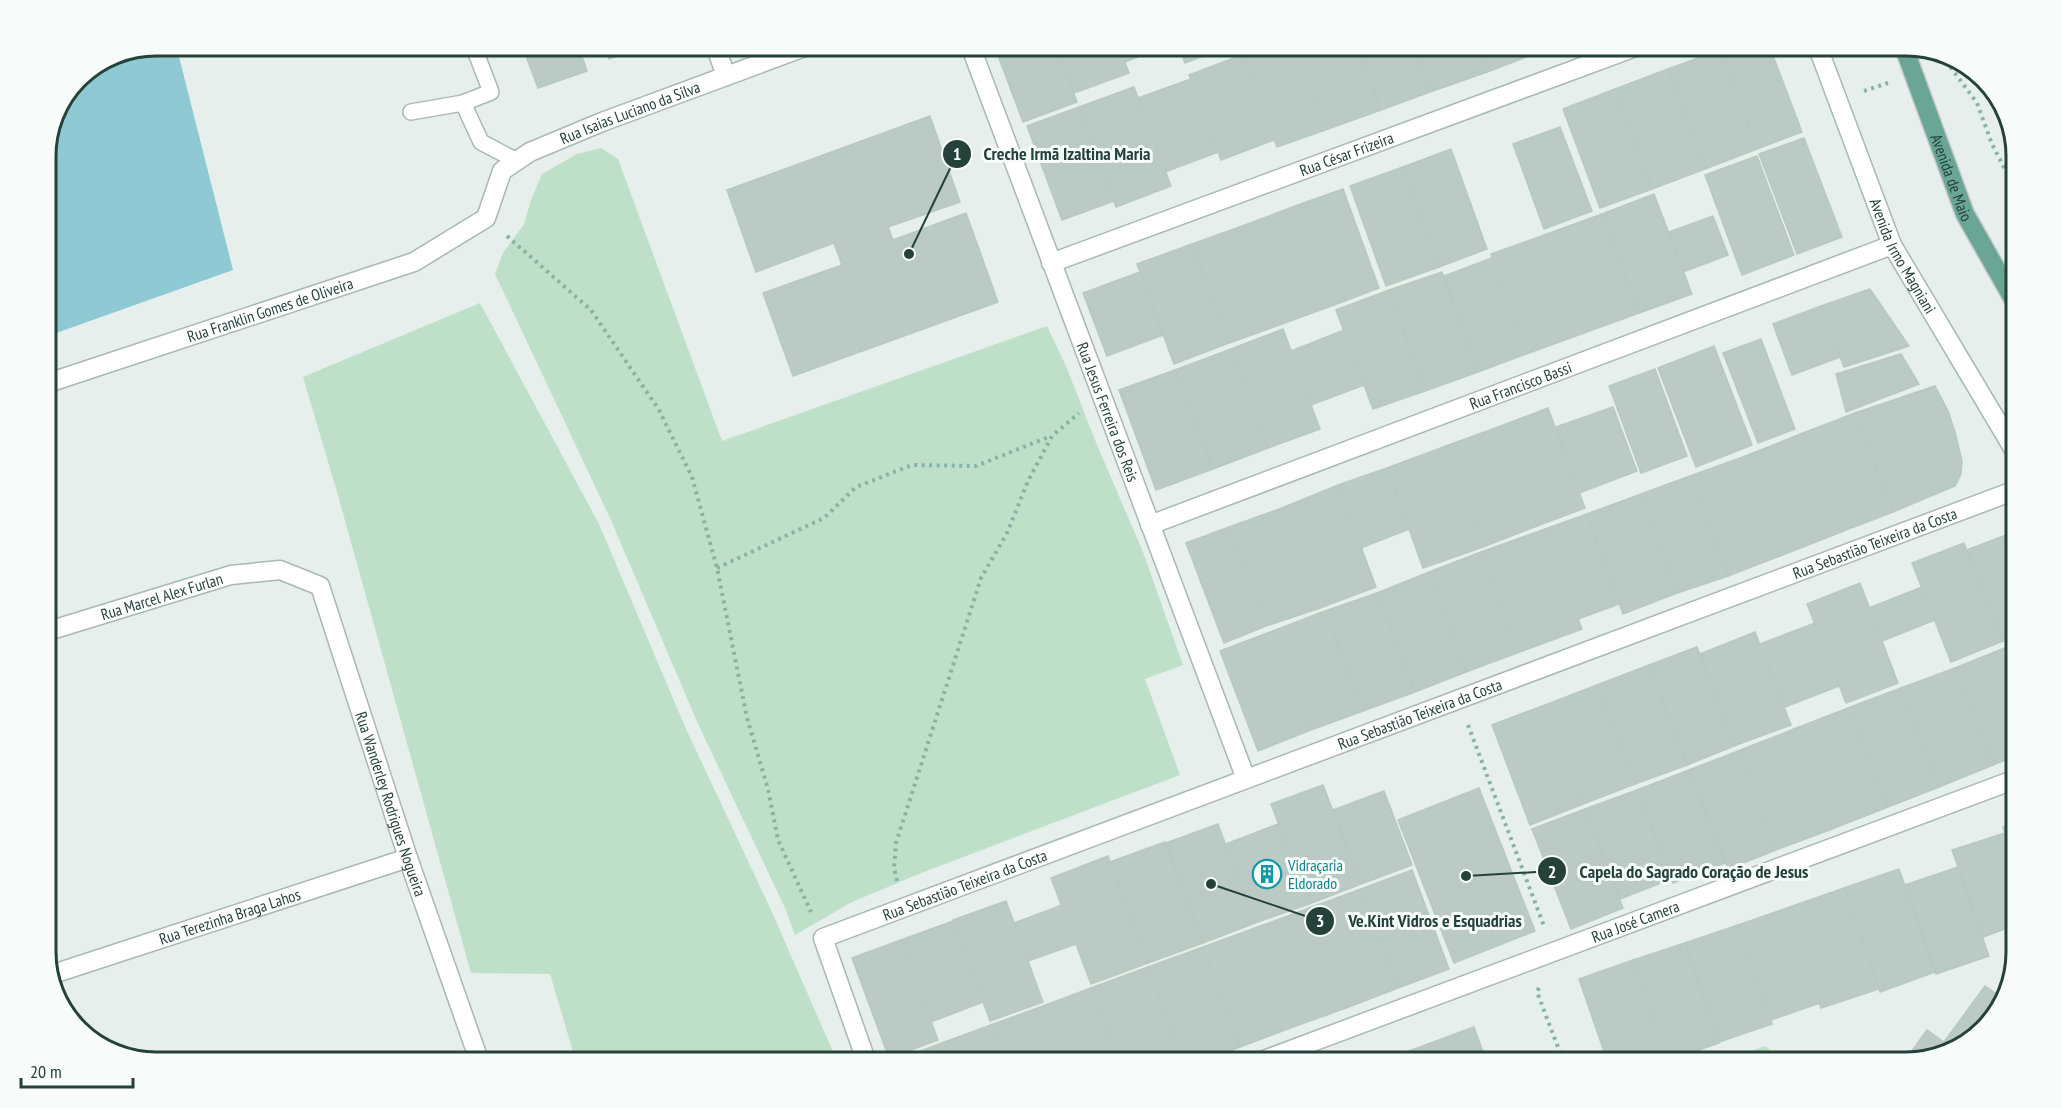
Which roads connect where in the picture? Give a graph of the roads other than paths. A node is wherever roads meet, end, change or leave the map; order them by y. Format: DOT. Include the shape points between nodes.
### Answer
graph roads {
  1 [pos="477,56"];
  2 [pos="719,56"];
  3 [pos="780,56"];
  4 [pos="974,56"];
  5 [pos="1611,56"];
  6 [pos="1821,56"];
  7 [pos="1907,56"];
  8 [pos="726,76"];
  9 [pos="463,103"];
  10 [pos="411,112"];
  11 [pos="517,161"];
  12 [pos="486,218"];
  13 [pos="1892,245"];
  14 [pos="1051,263"];
  15 [pos="2005,285"];
  16 [pos="56,380"];
  17 [pos="2005,435"];
  18 [pos="2005,493"];
  19 [pos="1150,525"];
  20 [pos="280,570"];
  21 [pos="56,629"];
  22 [pos="1246,779"];
  23 [pos="2006,783"];
  24 [pos="408,858"];
  25 [pos="57,973"];
  26 [pos="476,1052"];
  27 [pos="863,1052"];
  28 [pos="1286,1052"];
  1 -- 9 [label="lane" via="491,92"];
  2 -- 8 [label="street"];
  3 -- 8 [label="street, Rua Isaias Luciano da Silva"];
  4 -- 14 [label="street, Rua Jesus Ferreira dos Reis"];
  5 -- 14 [label="street, Rua César Frizeira"];
  6 -- 13 [label="street, Avenida Irmo Magniani"];
  7 -- 15 [label="main road, Avenida de Maio" via="1965,214"];
  8 -- 11 [label="street, Rua Isaias Luciano da Silva" via="602,122"];
  9 -- 10 [label="lane"];
  9 -- 11 [label="lane" via="481,142"];
  11 -- 12 [label="street, Rua Isaias Luciano da Silva" via="502,171"];
  12 -- 16 [label="street, Rua Franklin Gomes de Oliveira" via="414,262"];
  13 -- 17 [label="street, Avenida Irmo Magniani"];
  13 -- 19 [label="street, Rua Francisco Bassi"];
  14 -- 19 [label="street, Rua Jesus Ferreira dos Reis"];
  18 -- 22 [label="street, Rua Sebastião Teixeira da Costa"];
  19 -- 22 [label="street, Rua Jesus Ferreira dos Reis"];
  20 -- 21 [label="street, Rua Marcel Alex Furlan" via="231,575"];
  20 -- 24 [label="street, Rua Wanderley Rodrigues Nogueira" via="320,586"];
  22 -- 27 [label="street, Rua Sebastião Teixeira da Costa" via="823,938"];
  23 -- 28 [label="street, Rua José Camera"];
  24 -- 25 [label="street, Rua Terezinha Braga Lahos"];
  24 -- 26 [label="street, Rua Wanderley Rodrigues Nogueira"];
}
